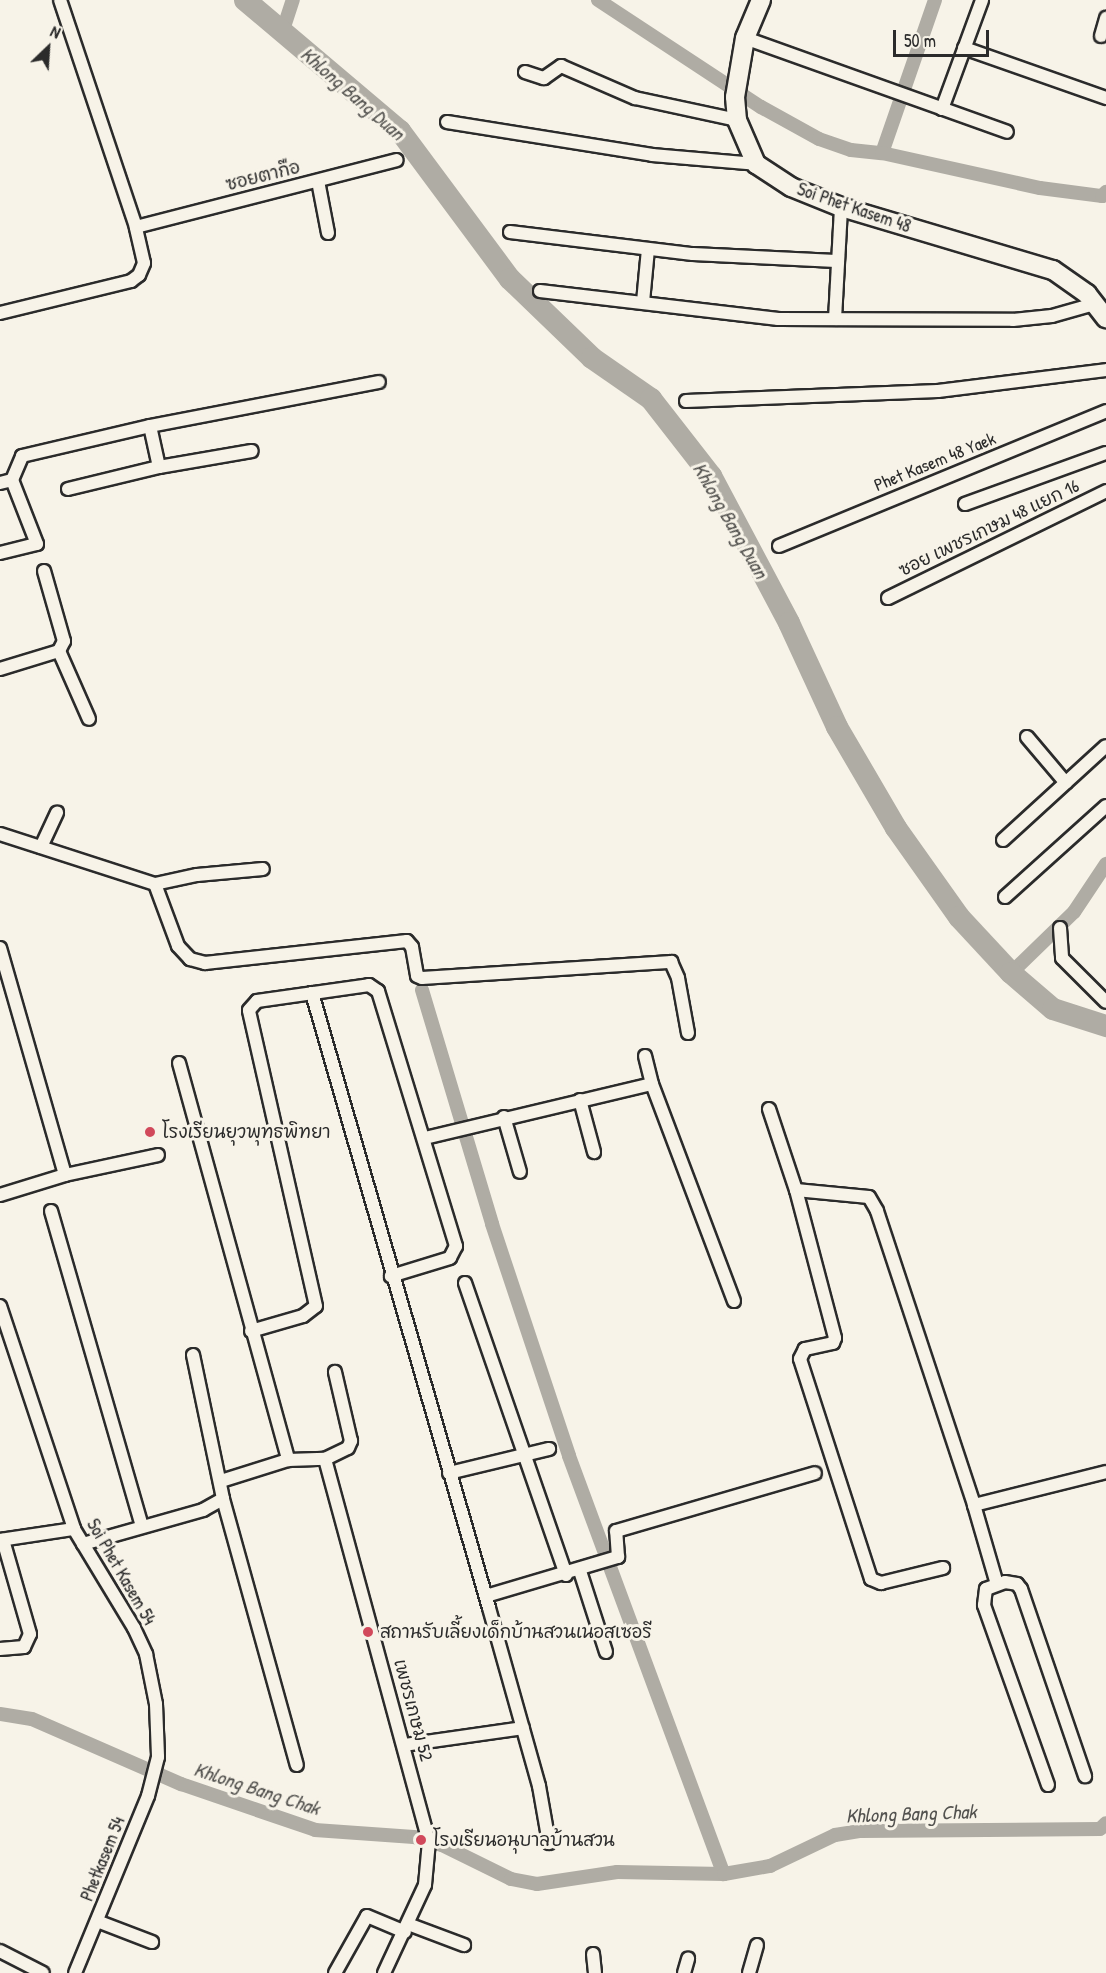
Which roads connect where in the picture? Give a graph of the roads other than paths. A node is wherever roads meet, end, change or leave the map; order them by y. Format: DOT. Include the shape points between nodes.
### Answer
graph roads {
  1 [pos="60,0"];
  2 [pos="761,0"];
  3 [pos="982,0"];
  4 [pos="1106,18"];
  5 [pos="1101,36"];
  6 [pos="746,38"];
  7 [pos="964,48"];
  8 [pos="525,72"];
  9 [pos="1106,98"];
  10 [pos="942,109"];
  11 [pos="737,120"];
  12 [pos="447,122"];
  13 [pos="1007,132"];
  14 [pos="398,160"];
  15 [pos="756,164"];
  16 [pos="318,181"];
  17 [pos="841,207"];
  18 [pos="136,227"];
  19 [pos="510,232"];
  20 [pos="328,233"];
  21 [pos="648,249"];
  22 [pos="836,261"];
  23 [pos="540,291"];
  24 [pos="643,302"];
  25 [pos="1094,303"];
  26 [pos="0,313"];
  27 [pos="1106,318"];
  28 [pos="835,319"];
  29 [pos="1106,370"];
  30 [pos="379,382"];
  31 [pos="686,401"];
  32 [pos="1106,411"];
  33 [pos="150,426"];
  34 [pos="252,451"];
  35 [pos="1106,453"];
  36 [pos="159,467"];
  37 [pos="6,481"];
  38 [pos="68,489"];
  39 [pos="1106,491"];
  40 [pos="965,504"];
  41 [pos="779,546"];
  42 [pos="0,553"];
  43 [pos="44,571"];
  44 [pos="888,598"];
  45 [pos="59,651"];
  46 [pos="0,669"];
  47 [pos="89,718"];
  48 [pos="1027,737"];
  49 [pos="1106,746"];
  50 [pos="1066,783"];
  51 [pos="1106,806"];
  52 [pos="57,813"];
  53 [pos="0,834"];
  54 [pos="1003,840"];
  55 [pos="41,847"];
  56 [pos="263,869"];
  57 [pos="155,884"];
  58 [pos="1005,897"];
  59 [pos="1060,928"];
  60 [pos="0,948"];
  61 [pos="312,993"];
  62 [pos="1106,1002"];
  63 [pos="688,1033"];
  64 [pos="645,1056"];
  65 [pos="179,1063"];
  66 [pos="652,1084"];
  67 [pos="580,1100"];
  68 [pos="770,1109"];
  69 [pos="504,1117"];
  70 [pos="425,1138"];
  71 [pos="594,1152"];
  72 [pos="158,1155"];
  73 [pos="520,1172"];
  74 [pos="65,1175"];
  75 [pos="796,1190"];
  76 [pos="0,1195"];
  77 [pos="51,1211"];
  78 [pos="391,1276"];
  79 [pos="465,1283"];
  80 [pos="734,1301"];
  81 [pos="0,1306"];
  82 [pos="251,1331"];
  83 [pos="193,1355"];
  84 [pos="335,1372"];
  85 [pos="549,1449"];
  86 [pos="523,1455"];
  87 [pos="325,1459"];
  88 [pos="288,1460"];
  89 [pos="1106,1472"];
  90 [pos="449,1473"];
  91 [pos="815,1473"];
  92 [pos="220,1481"];
  93 [pos="222,1499"];
  94 [pos="974,1505"];
  95 [pos="142,1526"];
  96 [pos="74,1529"];
  97 [pos="1,1540"];
  98 [pos="83,1544"];
  99 [pos="943,1568"];
  100 [pos="580,1571"];
  101 [pos="566,1575"];
  102 [pos="997,1584"];
  103 [pos="486,1596"];
  104 [pos="0,1649"];
  105 [pos="606,1652"];
  106 [pos="523,1728"];
  107 [pos="404,1745"];
  108 [pos="158,1757"];
  109 [pos="297,1765"];
  110 [pos="1086,1776"];
  111 [pos="1048,1785"];
  112 [pos="549,1844"];
  113 [pos="98,1921"];
  114 [pos="407,1928"];
  115 [pos="152,1942"];
  116 [pos="464,1945"];
  117 [pos="757,1945"];
  118 [pos="0,1951"];
  119 [pos="592,1954"];
  120 [pos="688,1959"];
  121 [pos="43,1973"];
  122 [pos="75,1973"];
  123 [pos="335,1973"];
  124 [pos="384,1973"];
  125 [pos="595,1973"];
  126 [pos="684,1973"];
  127 [pos="749,1973"];
  1 -- 18 [label="street"];
  2 -- 6 [label="street"];
  3 -- 7 [label="street"];
  4 -- 5 [label="street"];
  6 -- 10 [label="street"];
  6 -- 11 [label="street" via="735,97"];
  7 -- 9 [label="street"];
  7 -- 10 [label="street"];
  8 -- 11 [label="street" via="544,78 561,66 635,98"];
  10 -- 13 [label="street"];
  11 -- 15 [label="street"];
  12 -- 15 [label="street" via="652,154"];
  14 -- 16 [label="street, ซอยตากือ"];
  15 -- 17 [label="street, Soi Phet Kasem 48" via="791,187"];
  16 -- 18 [label="street, ซอยตากือ"];
  16 -- 20 [label="street"];
  17 -- 22 [label="street"];
  17 -- 25 [label="street, Soi Phet Kasem 48" via="1030,261 1073,282"];
  18 -- 26 [label="street" via="144,263 131,281"];
  19 -- 21 [label="street"];
  21 -- 22 [label="street"];
  21 -- 24 [label="street"];
  22 -- 28 [label="street"];
  23 -- 24 [label="street"];
  24 -- 28 [label="street" via="740,316"];
  25 -- 27 [label="street, Soi Phet Kasem 48"];
  25 -- 28 [label="street" via="1052,316 1013,320"];
  29 -- 31 [label="street" via="938,391"];
  30 -- 33 [label="street"];
  32 -- 41 [label="street, Phet Kasem 48 Yaek"];
  33 -- 36 [label="street"];
  33 -- 37 [label="street" via="21,456"];
  34 -- 36 [label="street"];
  35 -- 40 [label="street"];
  36 -- 38 [label="street"];
  37 -- 42 [label="street" via="37,544"];
  39 -- 44 [label="street, ซอย เพชรเกษม 48 แยก 16"];
  43 -- 45 [label="street" via="64,641"];
  45 -- 46 [label="street"];
  45 -- 47 [label="street"];
  48 -- 50 [label="street"];
  49 -- 50 [label="street"];
  50 -- 54 [label="street"];
  51 -- 58 [label="street"];
  52 -- 55 [label="street"];
  53 -- 55 [label="street"];
  55 -- 57 [label="street"];
  56 -- 57 [label="street" via="197,875"];
  57 -- 63 [label="street" via="178,946 190,959 205,963 407,941 412,947 417,976 422,978 671,962 678,978"];
  59 -- 62 [label="street" via="1062,958"];
  60 -- 74 [label="street"];
  61 -- 70 [label="street" via="374,986"];
  61 -- 78 [label="street"];
  61 -- 82 [label="street" via="257,1001 249,1010 316,1306 303,1316"];
  64 -- 66 [label="street"];
  65 -- 82 [label="street"];
  66 -- 67 [label="street"];
  66 -- 80 [label="street"];
  67 -- 69 [label="street"];
  67 -- 71 [label="street"];
  68 -- 75 [label="street"];
  69 -- 70 [label="street"];
  69 -- 73 [label="street"];
  70 -- 78 [label="street" via="456,1252"];
  72 -- 74 [label="street"];
  74 -- 76 [label="street"];
  75 -- 94 [label="street" via="869,1197 877,1211"];
  75 -- 99 [label="street" via="835,1338 833,1342 804,1349 800,1359 871,1579 881,1583"];
  77 -- 95 [label="street"];
  78 -- 90 [label="street"];
  79 -- 86 [label="street"];
  81 -- 96 [label="street, Soi Phet Kasem 54"];
  82 -- 88 [label="street"];
  83 -- 92 [label="street"];
  84 -- 87 [label="street" via="351,1441 348,1448"];
  85 -- 86 [label="street"];
  86 -- 90 [label="street"];
  86 -- 101 [label="street"];
  87 -- 88 [label="street"];
  87 -- 107 [label="street, เพชรเกษม 52"];
  88 -- 92 [label="street"];
  89 -- 94 [label="street"];
  90 -- 103 [label="street"];
  91 -- 100 [label="street" via="616,1531 620,1556"];
  92 -- 93 [label="street"];
  93 -- 95 [label="street" via="203,1510"];
  93 -- 109 [label="street"];
  94 -- 102 [label="street"];
  95 -- 98 [label="street"];
  96 -- 97 [label="street"];
  96 -- 98 [label="street, Soi Phet Kasem 54"];
  97 -- 104 [label="street" via="30,1634 24,1647"];
  98 -- 108 [label="street, Soi Phet Kasem 54" via="146,1654 156,1704"];
  100 -- 101 [label="street"];
  100 -- 105 [label="street"];
  101 -- 103 [label="street"];
  102 -- 110 [label="street" via="1011,1581 1021,1589"];
  102 -- 111 [label="street" via="983,1593 984,1605"];
  103 -- 106 [label="street"];
  106 -- 107 [label="street"];
  106 -- 112 [label="street"];
  107 -- 114 [label="street, เพชรเกษม 52" via="425,1827 428,1868"];
  108 -- 113 [label="street, Phetkasem 54" via="148,1796"];
  113 -- 115 [label="street"];
  113 -- 122 [label="street, Phetkasem 54"];
  114 -- 116 [label="street"];
  114 -- 123 [label="street" via="367,1916"];
  114 -- 124 [label="street"];
  117 -- 127 [label="street"];
  118 -- 121 [label="street"];
  119 -- 125 [label="street"];
  120 -- 126 [label="street"];
}
